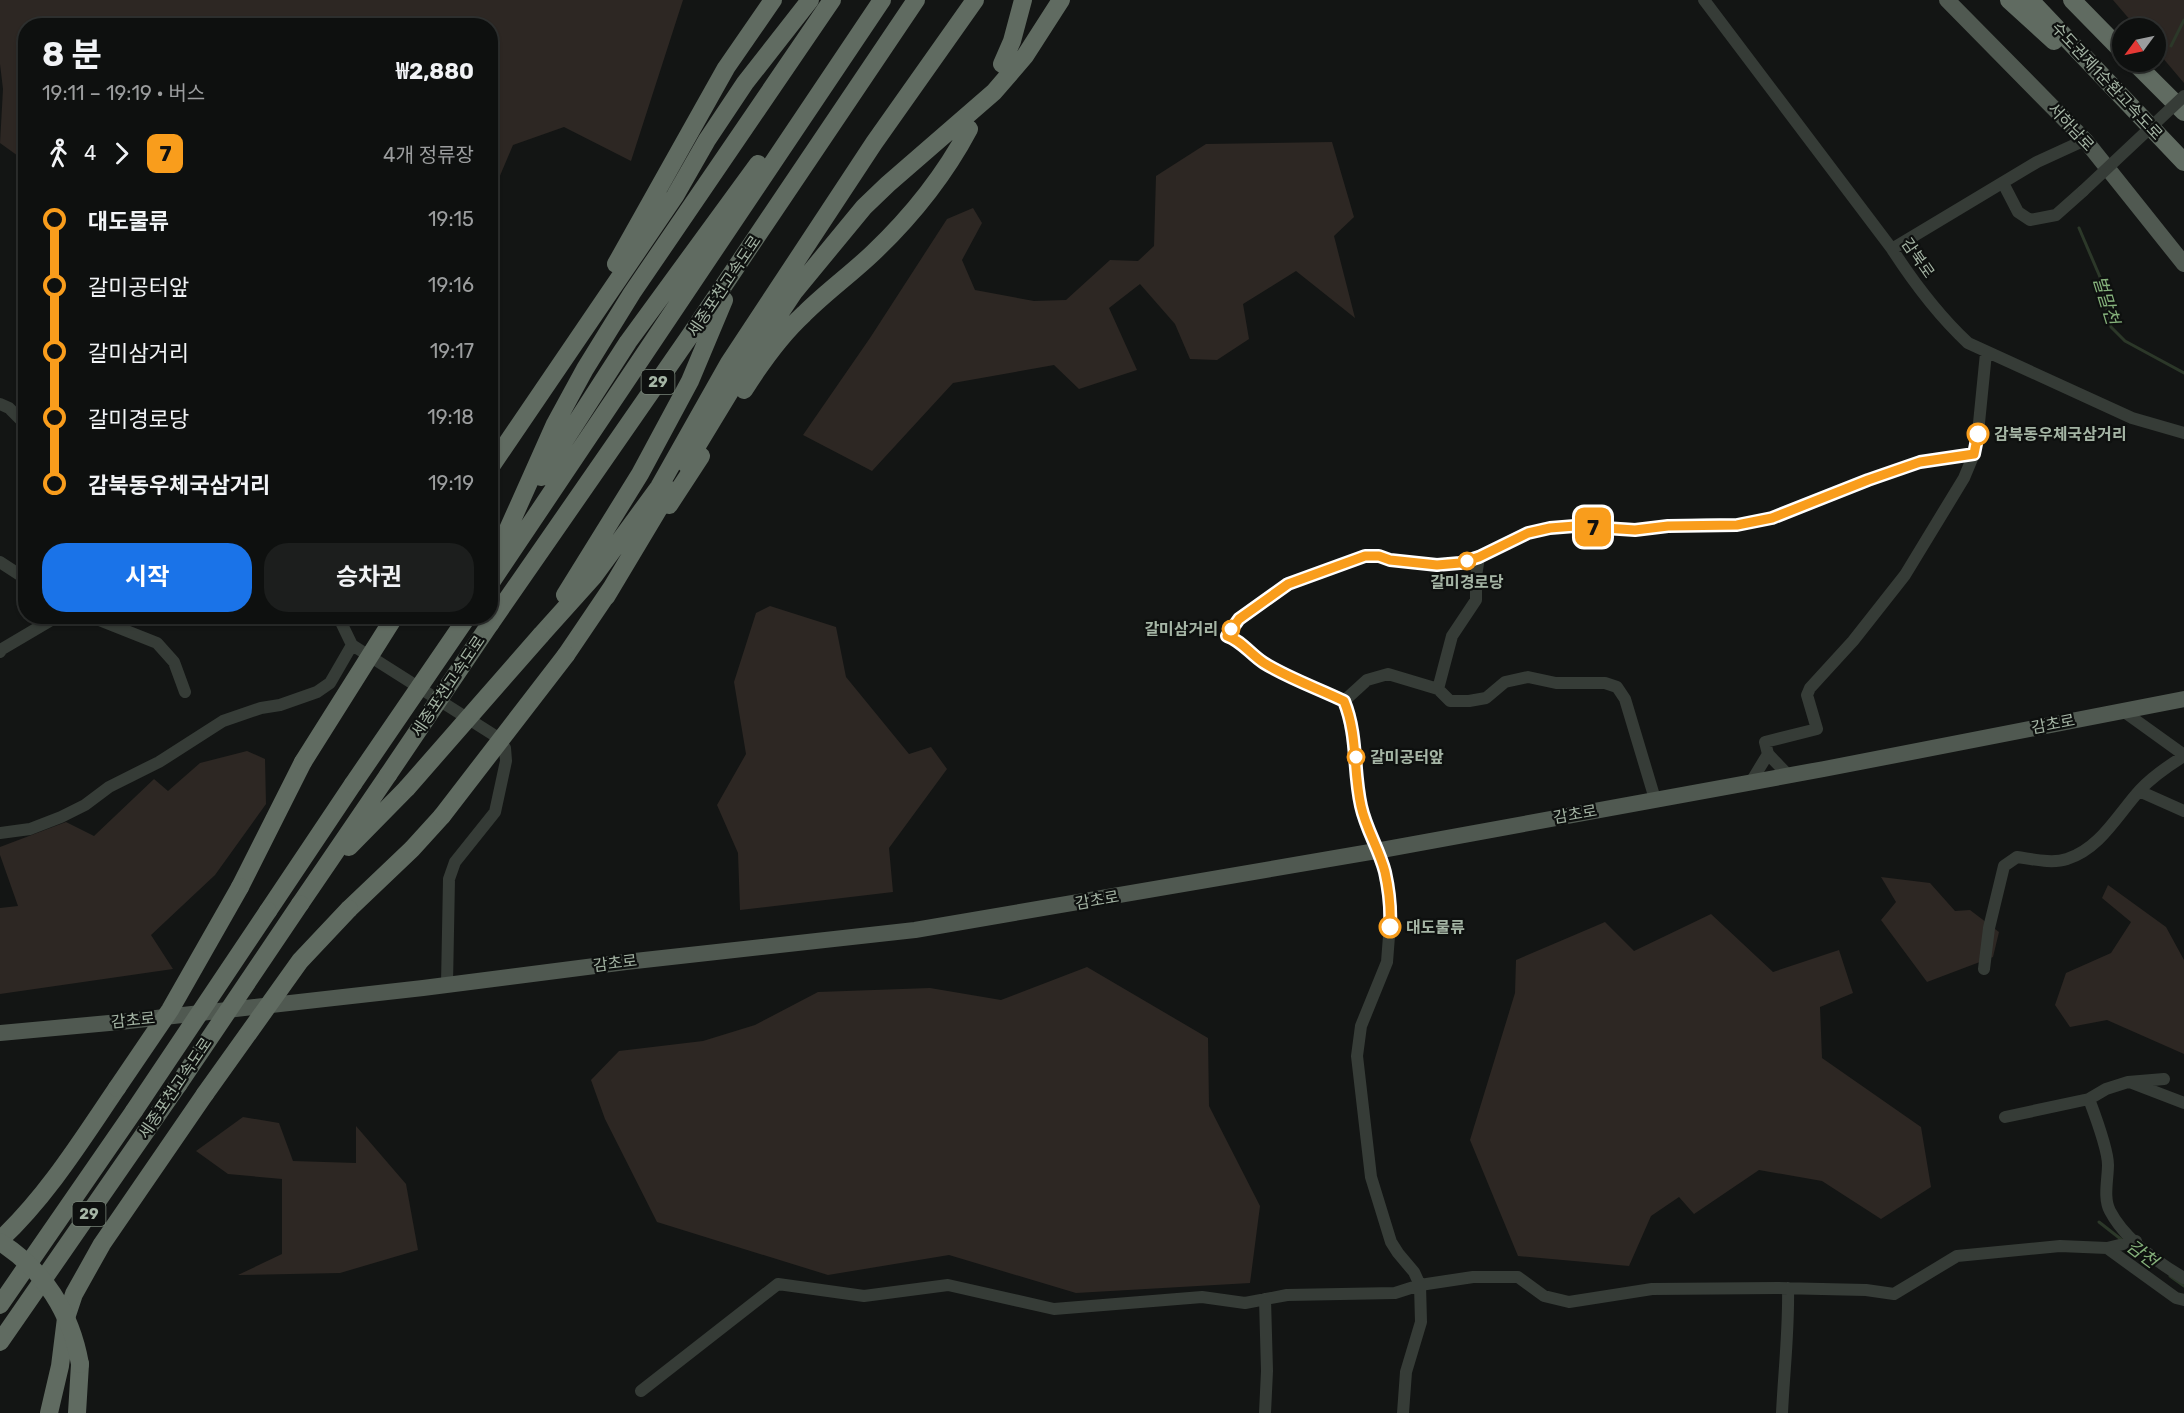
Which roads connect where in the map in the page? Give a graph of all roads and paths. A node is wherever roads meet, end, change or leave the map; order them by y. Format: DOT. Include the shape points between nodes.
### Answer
graph roads {
  1 [pos="773,0"];
  2 [pos="810,0"];
  3 [pos="832,0"];
  4 [pos="882,0"];
  5 [pos="916,0"];
  6 [pos="975,0"];
  7 [pos="1023,0"];
  8 [pos="1061,0"];
  9 [pos="1704,0"];
  10 [pos="1947,0"];
  11 [pos="2009,0"];
  12 [pos="2030,0"];
  13 [pos="2072,0"];
  14 [pos="2089,0"];
  15 [pos="865,25"];
  16 [pos="2112,26"];
  17 [pos="2112,41"];
  18 [pos="1002,64"];
  19 [pos="2144,72"];
  20 [pos="2153,72"];
  21 [pos="2184,96"];
  22 [pos="2184,107"];
  23 [pos="2184,112"];
  24 [pos="969,129"];
  25 [pos="2156,134"];
  26 [pos="2085,140"];
  27 [pos="2184,162"];
  28 [pos="2003,183"];
  29 [pos="1892,249"];
  30 [pos="740,262"];
  31 [pos="2184,264"];
  32 [pos="1986,353"];
  33 [pos="0,404"];
  34 [pos="18,417"];
  35 [pos="2184,433"];
  36 [pos="498,445"];
  37 [pos="1974,454"];
  38 [pos="498,456"];
  39 [pos="510,525"];
  40 [pos="498,551"];
  41 [pos="1479,557"];
  42 [pos="0,562"];
  43 [pos="498,572"];
  44 [pos="18,574"];
  45 [pos="606,597"];
  46 [pos="498,612"];
  47 [pos="44,624"];
  48 [pos="109,624"];
  49 [pos="342,624"];
  50 [pos="390,624"];
  51 [pos="463,624"];
  52 [pos="490,624"];
  53 [pos="541,635"];
  54 [pos="352,645"];
  55 [pos="0,652"];
  56 [pos="1438,689"];
  57 [pos="185,692"];
  58 [pos="2184,699"];
  59 [pos="1344,701"];
  60 [pos="2123,711"];
  61 [pos="1768,754"];
  62 [pos="2184,756"];
  63 [pos="1788,775"];
  64 [pos="1751,782"];
  65 [pos="2139,791"];
  66 [pos="1655,799"];
  67 [pos="2184,811"];
  68 [pos="0,833"];
  69 [pos="1376,850"];
  70 [pos="314,883"];
  71 [pos="1984,969"];
  72 [pos="447,984"];
  73 [pos="0,1033"];
  74 [pos="2164,1079"];
  75 [pos="2128,1082"];
  76 [pos="2089,1099"];
  77 [pos="2184,1103"];
  78 [pos="2006,1117"];
  79 [pos="0,1241"];
  80 [pos="2135,1241"];
  81 [pos="2111,1247"];
  82 [pos="2184,1278"];
  83 [pos="1420,1285"];
  84 [pos="1788,1288"];
  85 [pos="1264,1299"];
  86 [pos="2184,1300"];
  87 [pos="0,1305"];
  88 [pos="0,1342"];
  89 [pos="641,1390"];
  90 [pos="49,1413"];
  91 [pos="77,1413"];
  92 [pos="1265,1413"];
  93 [pos="1403,1413"];
  94 [pos="1782,1413"];
  1 -- 36 [label="highway" via="726,68 615,265"];
  2 -- 38 [label="highway" via="745,83 675,196"];
  3 -- 39 [label="highway" via="632,293 585,369 555,424"];
  4 -- 15 [label="highway, 세종포천고속도로 / 29"];
  5 -- 30 [label="highway, 세종포천고속도로 / 29"];
  6 -- 53 [label="highway" via="874,143 729,363 659,487 594,576"];
  7 -- 18 [label="highway"];
  8 -- 45 [label="highway" via="1025,56 994,92 864,207 794,292"];
  9 -- 29 [label="street, 감북로"];
  10 -- 26 [label="main road, 서하남로"];
  11 -- 25 [label="highway"];
  12 -- 25 [label="highway, 수도권제1순환고속도로"];
  13 -- 17 [label="highway, 수도권제1순환고속도로"];
  14 -- 16 [label="highway"];
  15 -- 39 [label="highway" via="766,152 628,342"];
  15 -- 43 [label="highway, 세종포천고속도로 / 29"];
  19 -- 23 [label="highway, 수도권제1순환고속도로"];
  20 -- 22 [label="highway"];
  21 -- 28 [label="street, bridge" via="2056,215 2030,220 2018,212"];
  24 -- 45 [label="highway" via="930,191 906,220 802,315 777,343"];
  25 -- 27 [label="highway, 수도권제1순환고속도로"];
  26 -- 28 [label="street"];
  26 -- 31 [label="main road, 서하남로"];
  28 -- 29 [label="street"];
  29 -- 32 [label="street, 감북로" via="1949,326 1968,344"];
  30 -- 46 [label="highway, 세종포천고속도로 / 29, bridge"];
  30 -- 53 [label="highway" via="690,381 640,474"];
  32 -- 35 [label="street, 감북로" via="2132,418"];
  32 -- 37 [label="street"];
  33 -- 34 [label="street"];
  37 -- 41 [label="street" via="1920,462 1772,518 1737,525 1635,530 1550,528 1528,533"];
  37 -- 61 [label="street" via="1964,478 1905,575 1810,688 1808,695 1817,729 1766,742"];
  39 -- 40 [label="highway"];
  41 -- 56 [label="street" via="1476,600 1452,636"];
  41 -- 59 [label="street" via="1437,565 1365,556 1288,584 1233,625 1227,636 1238,640 1262,662"];
  42 -- 44 [label="street"];
  45 -- 90 [label="highway, bridge" via="442,816 300,961 102,1244 74,1294 66,1318"];
  47 -- 55 [label="street"];
  48 -- 57 [label="street" via="157,643 174,662"];
  49 -- 54 [label="street"];
  50 -- 79 [label="highway, bridge" via="303,762 240,887 170,1010 57,1175"];
  51 -- 87 [label="highway, 세종포천고속도로 / 29, bridge"];
  52 -- 70 [label="highway, 세종포천고속도로 / 29, bridge"];
  53 -- 70 [label="highway, bridge" via="407,788"];
  54 -- 68 [label="street" via="330,683 316,692 223,722 61,818 30,829"];
  54 -- 72 [label="street" via="497,737 505,748 495,812 454,862 449,879"];
  56 -- 59 [label="street" via="1388,674 1367,680"];
  56 -- 66 [label="street" via="1450,701 1469,701 1486,698 1505,682 1528,677 1617,687 1625,699"];
  58 -- 60 [label="main road, 감초로"];
  59 -- 69 [label="street" via="1360,804"];
  60 -- 62 [label="street"];
  60 -- 63 [label="main road, 감초로"];
  61 -- 63 [label="street"];
  61 -- 64 [label="street"];
  62 -- 65 [label="street" via="2166,766"];
  63 -- 64 [label="main road, 감초로"];
  64 -- 66 [label="main road, 감초로"];
  65 -- 67 [label="street"];
  65 -- 71 [label="street" via="2084,852 2065,860 2017,857 2004,866"];
  66 -- 69 [label="main road, 감초로"];
  69 -- 72 [label="main road, 감초로" via="915,930"];
  69 -- 83 [label="street" via="1391,910 1389,945 1387,962 1361,1026 1357,1056 1371,1177 1391,1242"];
  70 -- 88 [label="highway, 세종포천고속도로 / 29, bridge"];
  72 -- 73 [label="main road, 감초로"];
  74 -- 75 [label="street"];
  75 -- 76 [label="street"];
  75 -- 77 [label="street"];
  76 -- 78 [label="street"];
  76 -- 80 [label="street" via="2108,1163 2109,1209"];
  79 -- 91 [label="highway, bridge" via="31,1266 53,1293 73,1333 80,1364"];
  80 -- 81 [label="street"];
  80 -- 82 [label="street" via="2158,1263"];
  81 -- 84 [label="street" via="2060,1246 1957,1256 1894,1294"];
  81 -- 86 [label="street" via="2176,1298"];
  83 -- 84 [label="street" via="1473,1277 1518,1277 1544,1296 1569,1302 1652,1289"];
  83 -- 85 [label="street" via="1395,1293"];
  83 -- 93 [label="street" via="1421,1322 1406,1372"];
  84 -- 94 [label="street"];
  85 -- 89 [label="street" via="1245,1303 1202,1297 1054,1309 948,1285 864,1296 778,1284"];
  85 -- 92 [label="street"];
}
